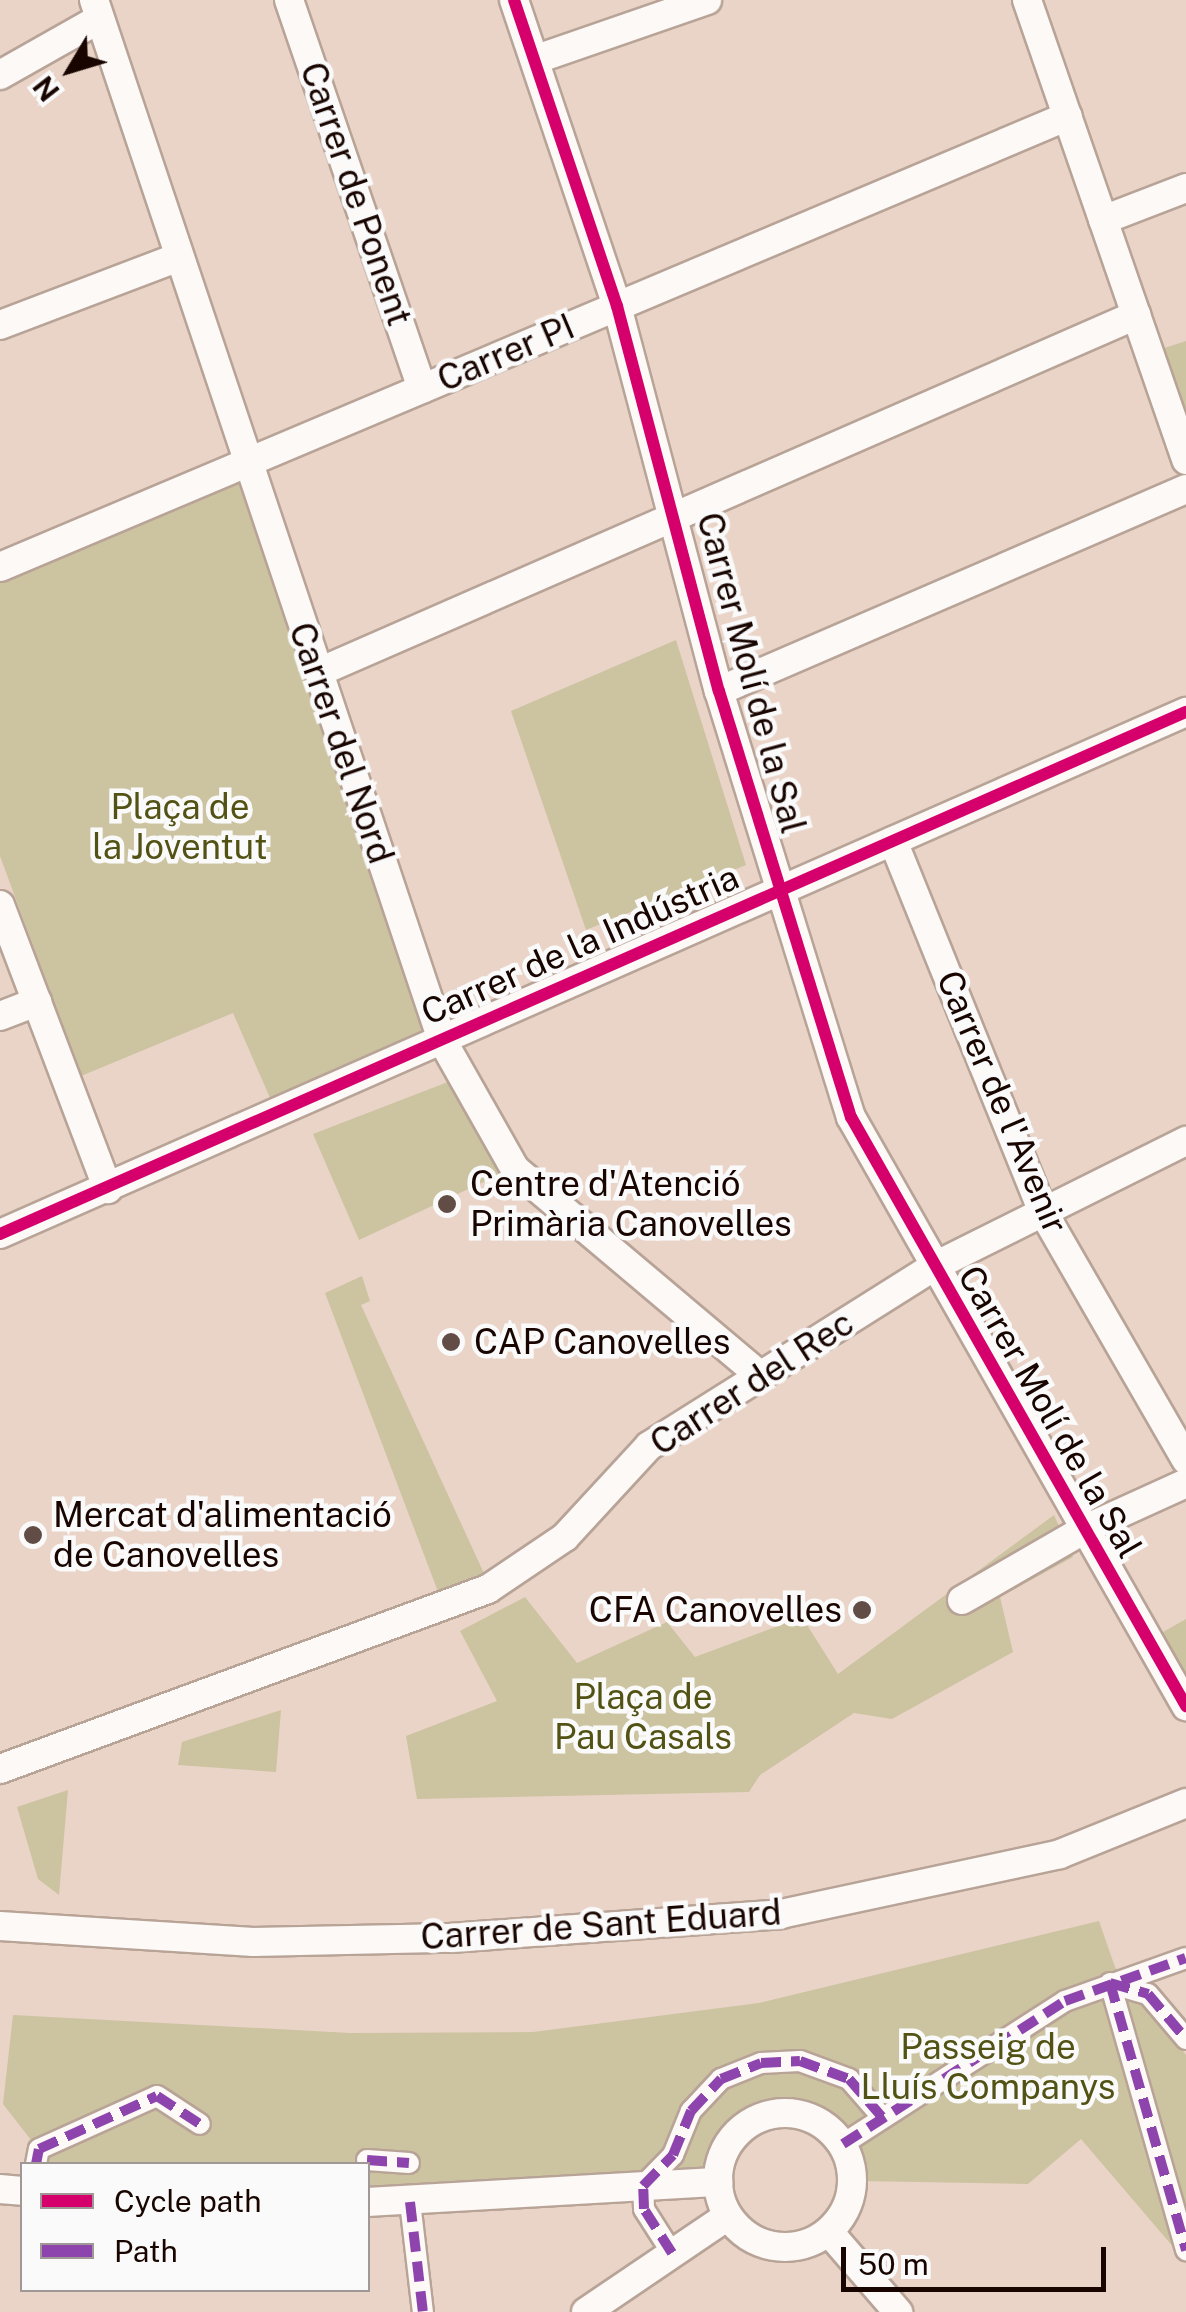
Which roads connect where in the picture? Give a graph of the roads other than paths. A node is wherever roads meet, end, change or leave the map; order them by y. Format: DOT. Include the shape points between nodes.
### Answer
graph roads {
  1 [pos="290,0"];
  2 [pos="514,0"];
  3 [pos="707,0"];
  4 [pos="1027,0"];
  5 [pos="96,10"];
  6 [pos="537,60"];
  7 [pos="0,76"];
  8 [pos="1068,116"];
  9 [pos="1186,188"];
  10 [pos="1103,220"];
  11 [pos="179,257"];
  12 [pos="617,306"];
  13 [pos="1136,315"];
  14 [pos="0,325"];
  15 [pos="422,389"];
  16 [pos="1186,460"];
  17 [pos="248,463"];
  18 [pos="1186,489"];
  19 [pos="676,517"];
  20 [pos="0,568"];
  21 [pos="319,672"];
  22 [pos="719,691"];
  23 [pos="1186,712"];
  24 [pos="894,841"];
  25 [pos="780,888"];
  26 [pos="0,905"];
  27 [pos="37,1002"];
  28 [pos="0,1016"];
  29 [pos="442,1040"];
  30 [pos="1186,1142"];
  31 [pos="108,1188"];
  32 [pos="1043,1212"];
  33 [pos="0,1234"];
  34 [pos="933,1268"];
  35 [pos="761,1376"];
  36 [pos="1186,1460"];
  37 [pos="1186,1483"];
  38 [pos="1083,1530"];
  39 [pos="962,1600"];
  40 [pos="1186,1706"];
  41 [pos="0,1768"];
  42 [pos="1186,1803"];
  43 [pos="0,1926"];
  44 [pos="1186,1958"];
  45 [pos="1110,1983"];
  46 [pos="1186,2039"];
  47 [pos="882,2118"];
  48 [pos="200,2124"];
  49 [pos="843,2144"];
  50 [pos="367,2160"];
  51 [pos="36,2162"];
  52 [pos="409,2163"];
  53 [pos="718,2182"];
  54 [pos="643,2186"];
  55 [pos="370,2202"];
  56 [pos="410,2202"];
  57 [pos="728,2216"];
  58 [pos="828,2232"];
  59 [pos="1186,2250"];
  60 [pos="672,2254"];
  61 [pos="423,2312"];
  62 [pos="586,2312"];
  63 [pos="898,2312"];
  1 -- 15 [label="street, Carrer de Ponent"];
  2 -- 6 [label="street, Carrer Molí de la Sal"];
  3 -- 6 [label="street"];
  4 -- 8 [label="street"];
  5 -- 7 [label="street"];
  5 -- 11 [label="street, Carrer del Nord"];
  6 -- 12 [label="street, Carrer Molí de la Sal"];
  8 -- 10 [label="street"];
  8 -- 12 [label="street, Carrer PI"];
  9 -- 10 [label="street"];
  10 -- 13 [label="street"];
  11 -- 14 [label="street"];
  11 -- 17 [label="street, Carrer del Nord"];
  12 -- 15 [label="street, Carrer PI"];
  12 -- 19 [label="street, Carrer Molí de la Sal"];
  13 -- 16 [label="street"];
  13 -- 19 [label="street"];
  15 -- 17 [label="street, Carrer PI"];
  17 -- 20 [label="street, Carrer PI"];
  17 -- 21 [label="street, Carrer del Nord"];
  18 -- 22 [label="street"];
  19 -- 21 [label="street"];
  19 -- 22 [label="street, Carrer Molí de la Sal"];
  21 -- 29 [label="street, Carrer del Nord"];
  22 -- 25 [label="street, Carrer Molí de la Sal"];
  23 -- 24 [label="street, Carrer de la Indústria"];
  24 -- 25 [label="street, Carrer de la Indústria"];
  24 -- 32 [label="street, Carrer de l'Avenir"];
  25 -- 29 [label="street, Carrer de la Indústria"];
  25 -- 34 [label="street, Carrer Molí de la Sal" via="851,1118"];
  26 -- 27 [label="street"];
  27 -- 28 [label="street"];
  27 -- 31 [label="street"];
  29 -- 31 [label="street, Carrer de la Indústria"];
  29 -- 35 [label="street, Carrer del Nord" via="515,1169"];
  30 -- 32 [label="street, Carrer del Rec"];
  31 -- 33 [label="street, Carrer de la Indústria"];
  32 -- 34 [label="street, Carrer del Rec"];
  32 -- 36 [label="street, Carrer de l'Avenir"];
  34 -- 35 [label="street, Carrer del Rec"];
  34 -- 38 [label="street, Carrer Molí de la Sal"];
  35 -- 41 [label="street, Carrer del Rec" via="649,1446 564,1537 488,1590"];
  37 -- 38 [label="street"];
  38 -- 39 [label="street"];
  38 -- 40 [label="street, Carrer Molí de la Sal"];
  42 -- 43 [label="street, Carrer de Sant Eduard" via="1060,1854 781,1914 450,1938 253,1942"];
  44 -- 45 [label="street"];
  45 -- 46 [label="street" via="1148,1994"];
  45 -- 47 [label="street" via="1065,2002"];
  45 -- 59 [label="street"];
  47 -- 49 [label="street"];
  47 -- 54 [label="street" via="861,2087 819,2066 780,2060 740,2069 704,2094 673,2155"];
  48 -- 51 [label="street" via="157,2096 38,2150"];
  49 -- 53 [label="street" via="809,2116 766,2115 730,2140"];
  49 -- 58 [label="street" via="853,2181 850,2200"];
  50 -- 52 [label="street"];
  53 -- 54 [label="street"];
  53 -- 57 [label="street"];
  54 -- 56 [label="street"];
  54 -- 60 [label="street" via="644,2209"];
  55 -- 56 [label="street"];
  56 -- 61 [label="street"];
  57 -- 58 [label="street" via="775,2246 809,2243"];
  57 -- 60 [label="street"];
  58 -- 63 [label="street"];
  60 -- 62 [label="street"];
}
